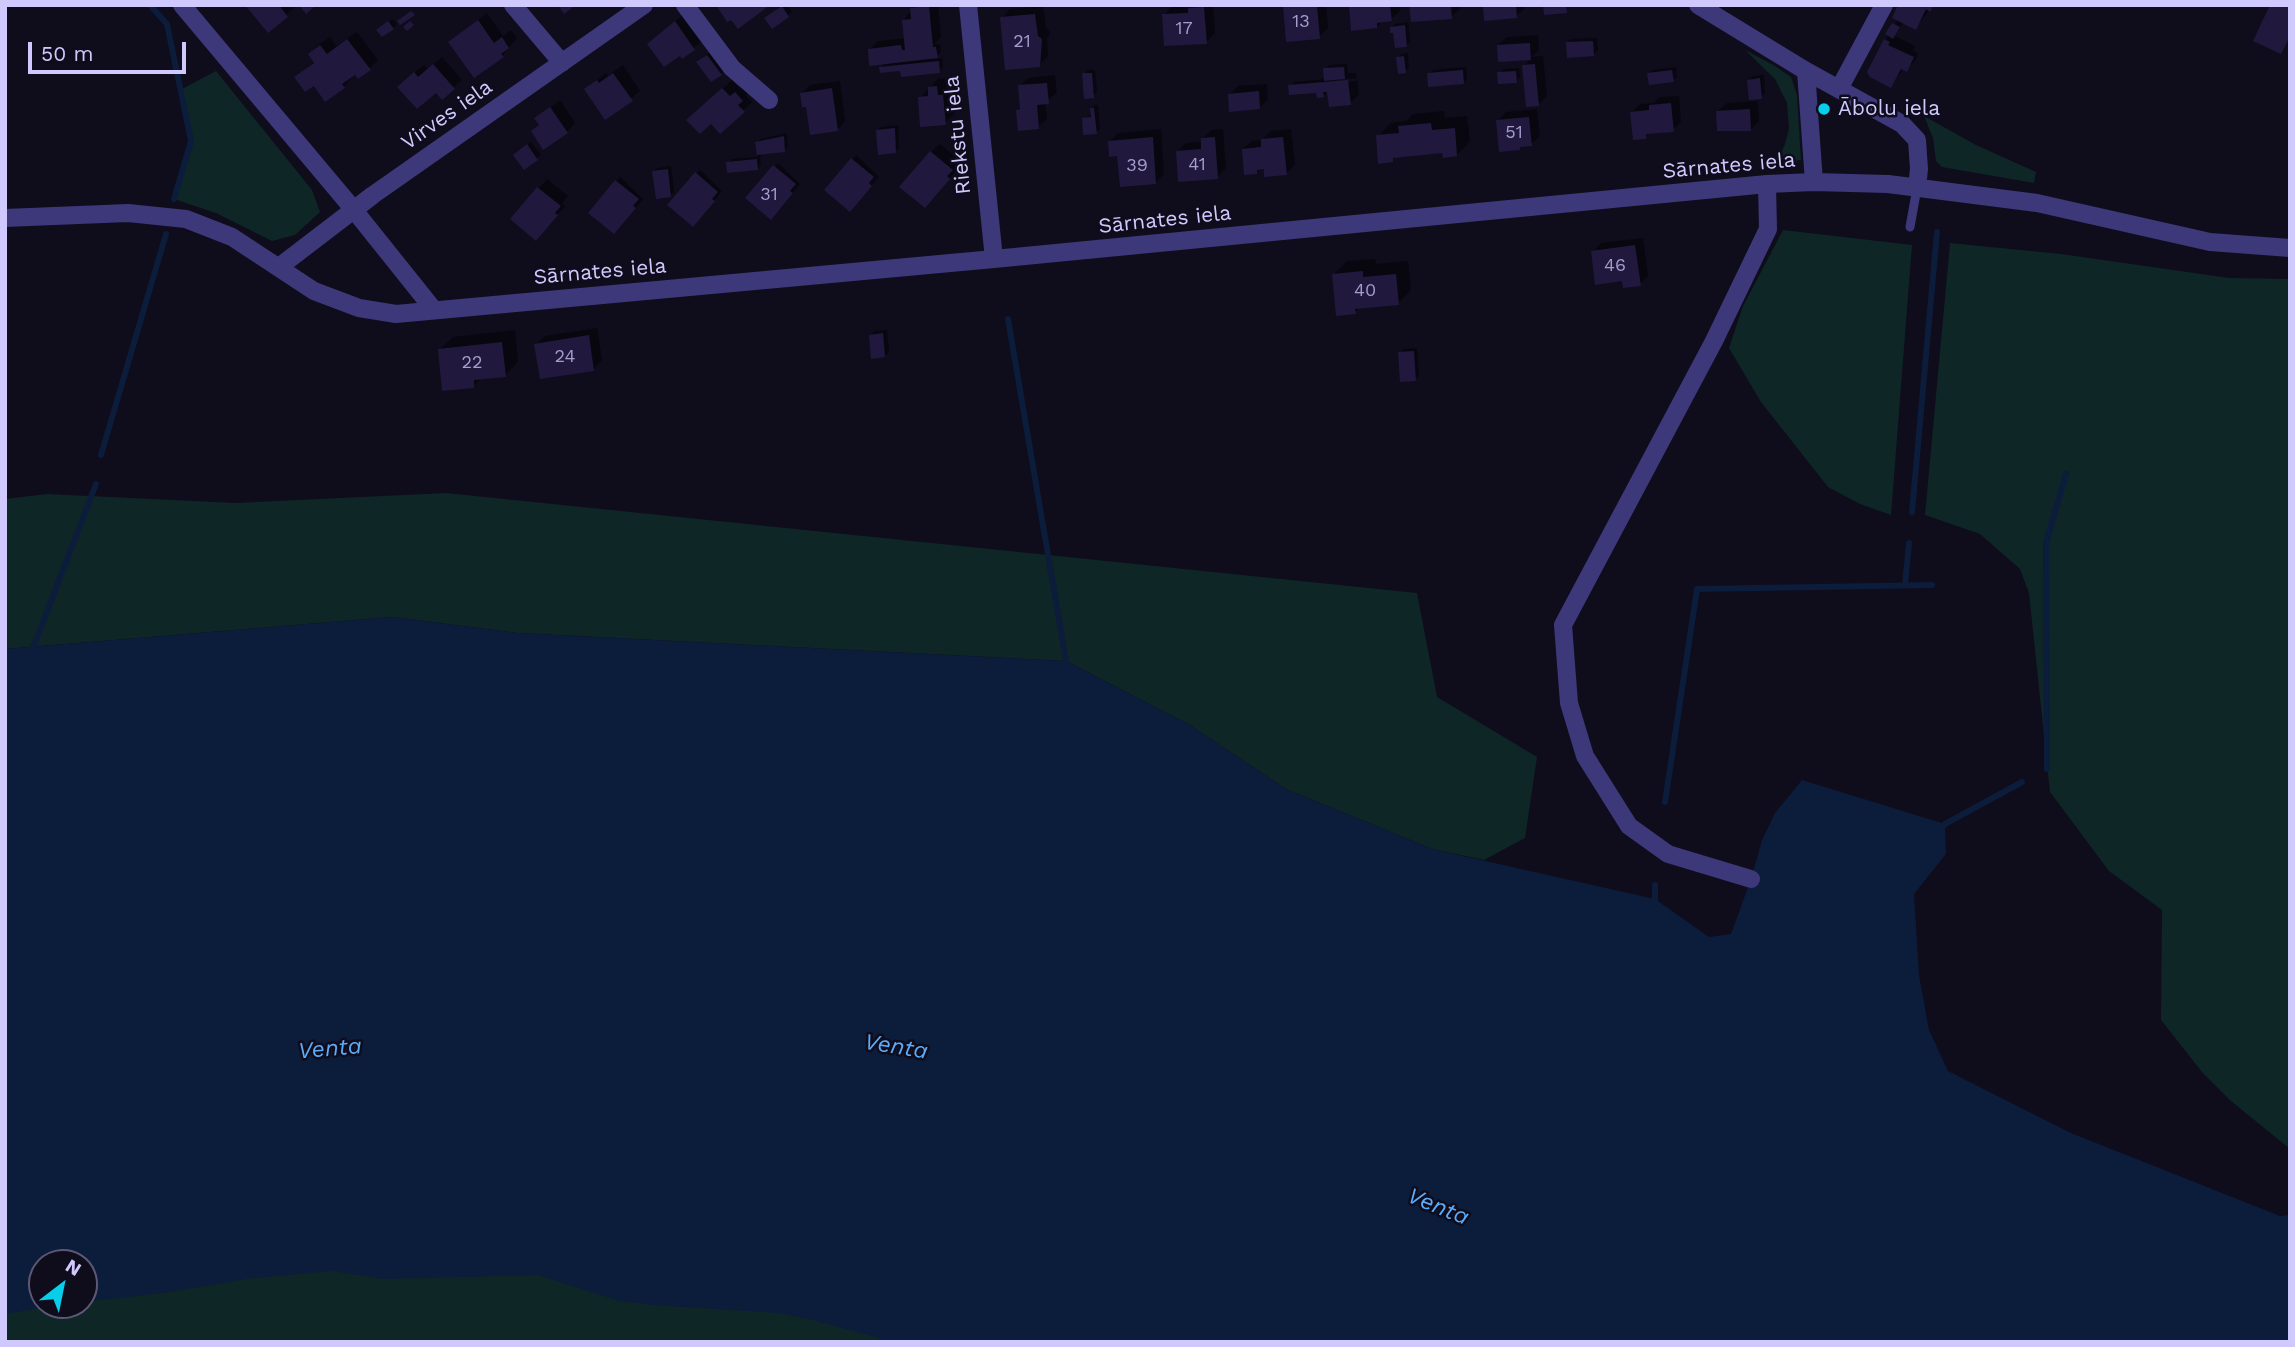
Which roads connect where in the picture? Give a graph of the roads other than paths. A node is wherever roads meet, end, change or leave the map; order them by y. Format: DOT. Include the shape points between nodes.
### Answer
graph roads {
  1 [pos="182,5"];
  2 [pos="513,5"];
  3 [pos="644,5"];
  4 [pos="685,5"];
  5 [pos="968,5"];
  6 [pos="1698,5"];
  7 [pos="1884,5"];
  8 [pos="562,63"];
  9 [pos="1806,71"];
  10 [pos="1839,89"];
  11 [pos="769,100"];
  12 [pos="1814,182"];
  13 [pos="1767,184"];
  14 [pos="1917,188"];
  15 [pos="354,209"];
  16 [pos="5,218"];
  17 [pos="1910,228"];
  18 [pos="2290,248"];
  19 [pos="994,259"];
  20 [pos="279,267"];
  21 [pos="434,310"];
  22 [pos="1751,879"];
  1 -- 15 [label="street"];
  2 -- 8 [label="street"];
  3 -- 8 [label="street, Virves iela"];
  4 -- 11 [label="street" via="732,68"];
  5 -- 19 [label="street, Riekstu iela"];
  6 -- 9 [label="street"];
  7 -- 10 [label="street"];
  8 -- 15 [label="street, Virves iela"];
  9 -- 10 [label="street"];
  9 -- 12 [label="street"];
  10 -- 14 [label="street" via="1902,124 1917,140"];
  12 -- 13 [label="street, Sārnates iela"];
  12 -- 14 [label="street, Sārnates iela"];
  13 -- 19 [label="street, Sārnates iela"];
  13 -- 22 [label="street" via="1768,229 1714,341 1563,625 1569,703 1586,756 1629,826 1668,853"];
  14 -- 17 [label="lane"];
  14 -- 18 [label="street, Sārnates iela" via="2038,204 2210,242"];
  15 -- 20 [label="street, Virves iela"];
  15 -- 21 [label="street"];
  16 -- 20 [label="street" via="128,213 186,219 232,237"];
  19 -- 21 [label="street, Sārnates iela"];
  20 -- 21 [label="street" via="314,290 359,308 396,314"];
}
